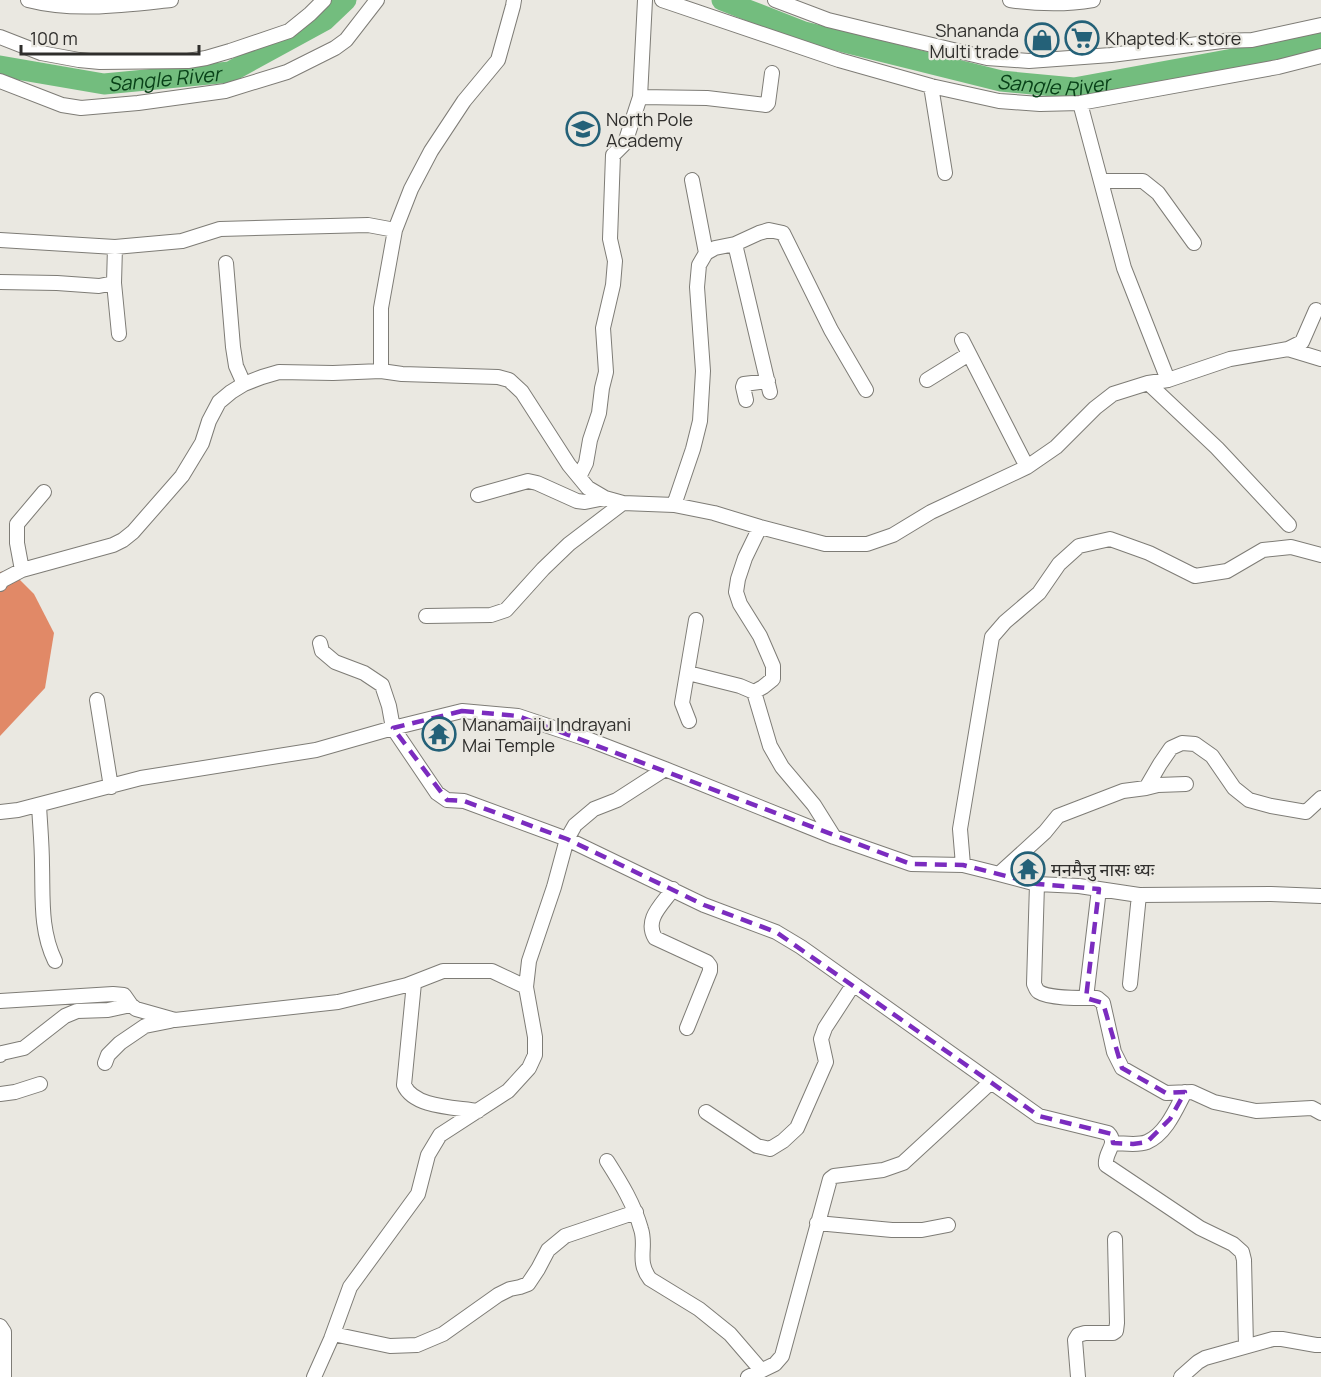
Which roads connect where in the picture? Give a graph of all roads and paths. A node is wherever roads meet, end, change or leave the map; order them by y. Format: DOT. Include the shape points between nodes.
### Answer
graph roads {
  1 [pos="28,0"];
  2 [pos="171,0"];
  3 [pos="324,0"];
  4 [pos="377,0"];
  5 [pos="514,0"];
  6 [pos="645,0"];
  7 [pos="662,0"];
  8 [pos="775,0"];
  9 [pos="1010,0"];
  10 [pos="1093,0"];
  11 [pos="55,3"];
  12 [pos="1321,26"];
  13 [pos="0,37"];
  14 [pos="1321,56"];
  15 [pos="772,73"];
  16 [pos="0,81"];
  17 [pos="931,86"];
  18 [pos="640,97"];
  19 [pos="1080,102"];
  20 [pos="945,173"];
  21 [pos="692,180"];
  22 [pos="1101,181"];
  23 [pos="395,230"];
  24 [pos="0,240"];
  25 [pos="1194,243"];
  26 [pos="735,244"];
  27 [pos="115,247"];
  28 [pos="706,253"];
  29 [pos="226,263"];
  30 [pos="0,282"];
  31 [pos="114,283"];
  32 [pos="1316,310"];
  33 [pos="119,334"];
  34 [pos="962,340"];
  35 [pos="1288,349"];
  36 [pos="969,354"];
  37 [pos="1321,359"];
  38 [pos="381,371"];
  39 [pos="927,380"];
  40 [pos="1168,380"];
  41 [pos="1148,383"];
  42 [pos="244,384"];
  43 [pos="866,390"];
  44 [pos="746,400"];
  45 [pos="1027,467"];
  46 [pos="579,477"];
  47 [pos="44,492"];
  48 [pos="478,495"];
  49 [pos="605,498"];
  50 [pos="623,503"];
  51 [pos="674,505"];
  52 [pos="1289,525"];
  53 [pos="760,527"];
  54 [pos="1321,555"];
  55 [pos="22,570"];
  56 [pos="0,584"];
  57 [pos="426,616"];
  58 [pos="696,620"];
  59 [pos="320,643"];
  60 [pos="688,673"];
  61 [pos="754,692"];
  62 [pos="96,699"];
  63 [pos="689,721"];
  64 [pos="393,728"];
  65 [pos="665,769"];
  66 [pos="1186,784"];
  67 [pos="111,786"];
  68 [pos="1146,788"];
  69 [pos="1321,798"];
  70 [pos="39,805"];
  71 [pos="0,812"];
  72 [pos="834,837"];
  73 [pos="567,839"];
  74 [pos="963,865"];
  75 [pos="999,873"];
  76 [pos="1037,884"];
  77 [pos="673,889"];
  78 [pos="1099,889"];
  79 [pos="1139,895"];
  80 [pos="1321,896"];
  81 [pos="55,961"];
  82 [pos="414,983"];
  83 [pos="1130,984"];
  84 [pos="853,985"];
  85 [pos="526,987"];
  86 [pos="1086,998"];
  87 [pos="0,1001"];
  88 [pos="130,1005"];
  89 [pos="175,1020"];
  90 [pos="687,1028"];
  91 [pos="0,1055"];
  92 [pos="105,1063"];
  93 [pos="991,1082"];
  94 [pos="40,1084"];
  95 [pos="1185,1092"];
  96 [pos="0,1094"];
  97 [pos="478,1111"];
  98 [pos="706,1112"];
  99 [pos="1321,1113"];
  100 [pos="1113,1143"];
  101 [pos="607,1161"];
  102 [pos="636,1212"];
  103 [pos="817,1223"];
  104 [pos="948,1225"];
  105 [pos="1115,1239"];
  106 [pos="0,1326"];
  107 [pos="333,1334"];
  108 [pos="1321,1345"];
  109 [pos="1246,1346"];
  110 [pos="761,1370"];
  111 [pos="4,1377"];
  112 [pos="314,1377"];
  113 [pos="748,1377"];
  114 [pos="1078,1377"];
  115 [pos="1181,1377"];
  1 -- 11 [label="street"];
  2 -- 11 [label="street" via="69,6"];
  3 -- 13 [label="street" via="289,31 188,61 80,60 41,53"];
  4 -- 16 [label="street" via="346,40 335,48 287,72 225,91 81,108 62,105"];
  5 -- 23 [label="street" via="498,60 464,101 431,151"];
  6 -- 18 [label="street"];
  7 -- 17 [label="street" via="839,60"];
  8 -- 12 [label="street" via="869,30 987,58 1029,61 1252,40"];
  9 -- 10 [label="street"];
  14 -- 19 [label="street"];
  15 -- 18 [label="street" via="766,105 707,98"];
  17 -- 19 [label="street" via="999,101"];
  17 -- 20 [label="street"];
  18 -- 46 [label="street" via="625,143 613,155 610,239 615,261 603,328 606,372 599,413"];
  19 -- 22 [label="street"];
  21 -- 28 [label="street"];
  22 -- 25 [label="street" via="1143,181 1151,186"];
  22 -- 40 [label="street" via="1124,268"];
  23 -- 27 [label="street" via="368,225 220,229 182,241"];
  23 -- 38 [label="street" via="381,308"];
  24 -- 27 [label="street"];
  26 -- 28 [label="street"];
  26 -- 43 [label="street" via="769,230 783,233"];
  26 -- 44 [label="street" via="769,387 744,384"];
  27 -- 31 [label="street"];
  28 -- 51 [label="street" via="699,265 697,287 703,371 700,421"];
  29 -- 42 [label="street" via="233,347"];
  30 -- 31 [label="street" via="99,286"];
  31 -- 33 [label="street"];
  32 -- 35 [label="street" via="1302,342"];
  34 -- 36 [label="street"];
  35 -- 37 [label="street"];
  35 -- 40 [label="street" via="1230,359"];
  36 -- 39 [label="street"];
  36 -- 45 [label="street"];
  38 -- 42 [label="street" via="279,372"];
  38 -- 46 [label="street" via="509,380 522,392"];
  40 -- 41 [label="street"];
  41 -- 45 [label="street" via="1113,394 1056,447"];
  41 -- 52 [label="street" via="1217,448"];
  42 -- 55 [label="street" via="219,402 202,443 182,476 133,532 113,545"];
  45 -- 53 [label="street" via="931,512 894,535 867,544 825,544"];
  46 -- 49 [label="street"];
  47 -- 55 [label="street" via="17,524"];
  48 -- 49 [label="street" via="528,481 577,501"];
  49 -- 50 [label="street"];
  50 -- 51 [label="street"];
  50 -- 57 [label="street" via="569,544 506,610 491,615"];
  51 -- 53 [label="street"];
  53 -- 61 [label="street" via="744,558 736,592 773,666 773,679"];
  54 -- 74 [label="street" via="1291,547 1263,550 1227,571 1196,576 1110,539 1079,546 1059,564 1039,593 993,637 960,829"];
  55 -- 56 [label="street"];
  58 -- 60 [label="street"];
  59 -- 64 [label="street" via="322,651 334,662 364,672 382,685"];
  60 -- 61 [label="street"];
  60 -- 63 [label="street" via="682,703"];
  61 -- 72 [label="street" via="770,746"];
  62 -- 67 [label="street"];
  64 -- 65 [label="street" via="462,711 518,716"];
  64 -- 67 [label="street" via="316,750"];
  64 -- 73 [label="street" via="437,793 447,800 464,801"];
  65 -- 72 [label="street"];
  65 -- 73 [label="street" via="617,800 594,809 575,825"];
  66 -- 68 [label="street"];
  67 -- 70 [label="street"];
  68 -- 69 [label="street" via="1171,748 1182,743 1195,744 1212,756 1234,788 1249,800 1306,812"];
  68 -- 75 [label="street" via="1123,792 1058,816"];
  70 -- 71 [label="street"];
  70 -- 81 [label="street" via="42,911"];
  72 -- 74 [label="street" via="911,864"];
  73 -- 77 [label="street"];
  73 -- 85 [label="street" via="529,961"];
  74 -- 75 [label="street"];
  75 -- 76 [label="street"];
  76 -- 78 [label="street"];
  76 -- 86 [label="street" via="1034,984 1046,994"];
  77 -- 84 [label="street" via="776,932"];
  77 -- 90 [label="street" via="651,920 651,931 655,938 710,966"];
  78 -- 79 [label="street"];
  78 -- 86 [label="street"];
  79 -- 80 [label="street"];
  79 -- 83 [label="street"];
  82 -- 85 [label="street" via="443,971 492,971"];
  82 -- 89 [label="street" via="338,1002"];
  82 -- 97 [label="street" via="404,1085 407,1092 423,1103"];
  84 -- 93 [label="street"];
  84 -- 98 [label="street" via="825,1028 821,1039 825,1062 797,1128 783,1141 770,1149 758,1146"];
  85 -- 97 [label="street" via="535,1055 529,1068 507,1091"];
  86 -- 95 [label="street" via="1097,998 1103,1003 1114,1052 1122,1068 1166,1093"];
  87 -- 88 [label="street" via="113,994 124,995"];
  88 -- 89 [label="street"];
  88 -- 91 [label="street" via="77,1011 24,1048"];
  89 -- 92 [label="street" via="146,1026 120,1043"];
  93 -- 100 [label="street" via="1040,1116 1108,1133"];
  93 -- 103 [label="street" via="903,1163 830,1179"];
  94 -- 96 [label="street"];
  95 -- 99 [label="street" via="1256,1111 1312,1108"];
  95 -- 100 [label="street" via="1159,1134 1147,1142"];
  97 -- 107 [label="street" via="440,1135 428,1155 418,1194 350,1287"];
  100 -- 109 [label="street" via="1106,1165 1242,1252"];
  101 -- 102 [label="street"];
  102 -- 107 [label="street" via="565,1236 548,1250 528,1284 504,1292 443,1334 417,1345 390,1347"];
  102 -- 110 [label="street" via="643,1232 642,1265 650,1279 707,1315"];
  103 -- 104 [label="street" via="892,1230"];
  103 -- 110 [label="street" via="782,1356"];
  105 -- 114 [label="street" via="1118,1323 1113,1333 1078,1335"];
  106 -- 111 [label="street" via="4,1332"];
  107 -- 112 [label="street"];
  108 -- 109 [label="street" via="1273,1339"];
  109 -- 115 [label="street" via="1204,1358"];
  110 -- 113 [label="street"];
}
